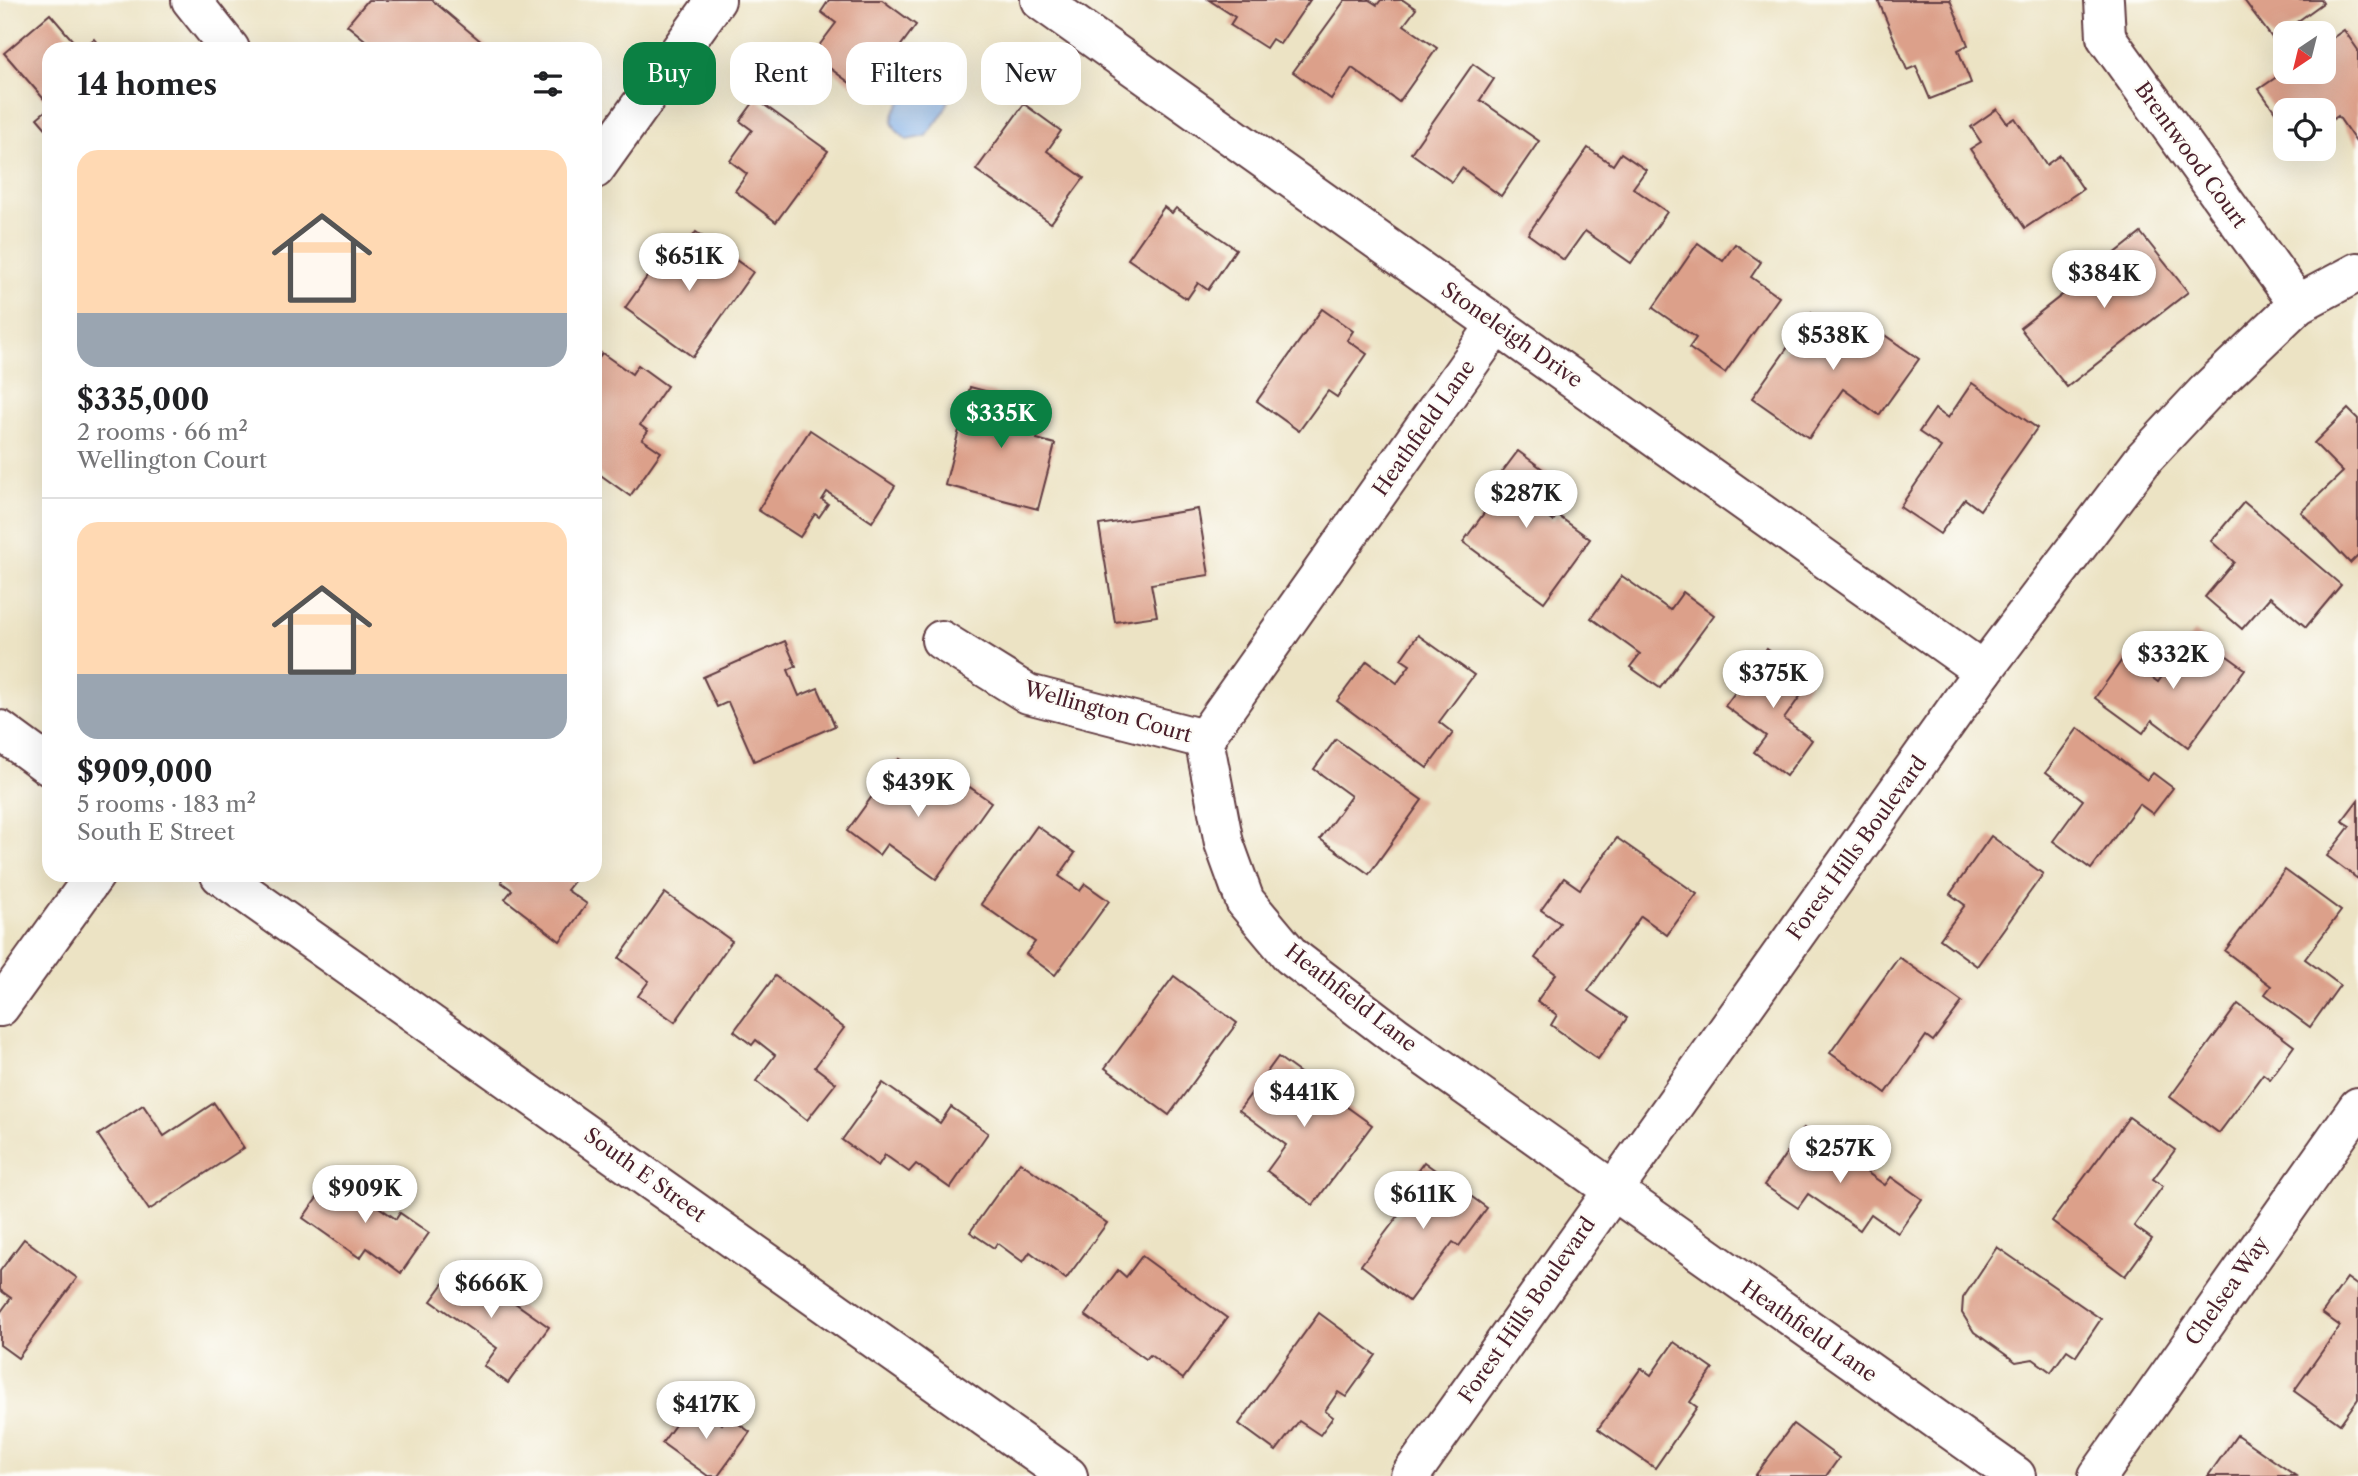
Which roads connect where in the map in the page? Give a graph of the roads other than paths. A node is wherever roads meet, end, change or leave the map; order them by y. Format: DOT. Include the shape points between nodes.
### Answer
graph roads {
  1 [pos="191,0"];
  2 [pos="716,0"];
  3 [pos="1040,0"];
  4 [pos="2104,0"];
  5 [pos="224,42"];
  6 [pos="602,159"];
  7 [pos="2358,272"];
  8 [pos="2298,304"];
  9 [pos="1497,324"];
  10 [pos="942,640"];
  11 [pos="1983,671"];
  12 [pos="0,730"];
  13 [pos="1204,739"];
  14 [pos="42,761"];
  15 [pos="90,882"];
  16 [pos="230,882"];
  17 [pos="0,1007"];
  18 [pos="2358,1107"];
  19 [pos="1612,1190"];
  20 [pos="1068,1476"];
  21 [pos="1410,1476"];
  22 [pos="2016,1476"];
  23 [pos="2098,1476"];
  1 -- 5 [label="street"];
  2 -- 6 [label="street"];
  3 -- 9 [label="street, Stoneleigh Drive"];
  4 -- 8 [label="street, Brentwood Court" via="2106,37"];
  7 -- 8 [label="street, Forest Hills Boulevard"];
  8 -- 11 [label="street, Forest Hills Boulevard" via="2145,457"];
  9 -- 11 [label="street, Stoneleigh Drive"];
  9 -- 13 [label="street, Heathfield Lane"];
  10 -- 13 [label="street, Wellington Court" via="1028,694"];
  11 -- 19 [label="street, Forest Hills Boulevard"];
  12 -- 14 [label="street"];
  13 -- 19 [label="street, Heathfield Lane" via="1224,843 1245,901 1291,956"];
  15 -- 17 [label="street"];
  16 -- 20 [label="street, South E Street"];
  18 -- 23 [label="street, Chelsea Way"];
  19 -- 21 [label="street, Forest Hills Boulevard"];
  19 -- 22 [label="street, Heathfield Lane"];
}
